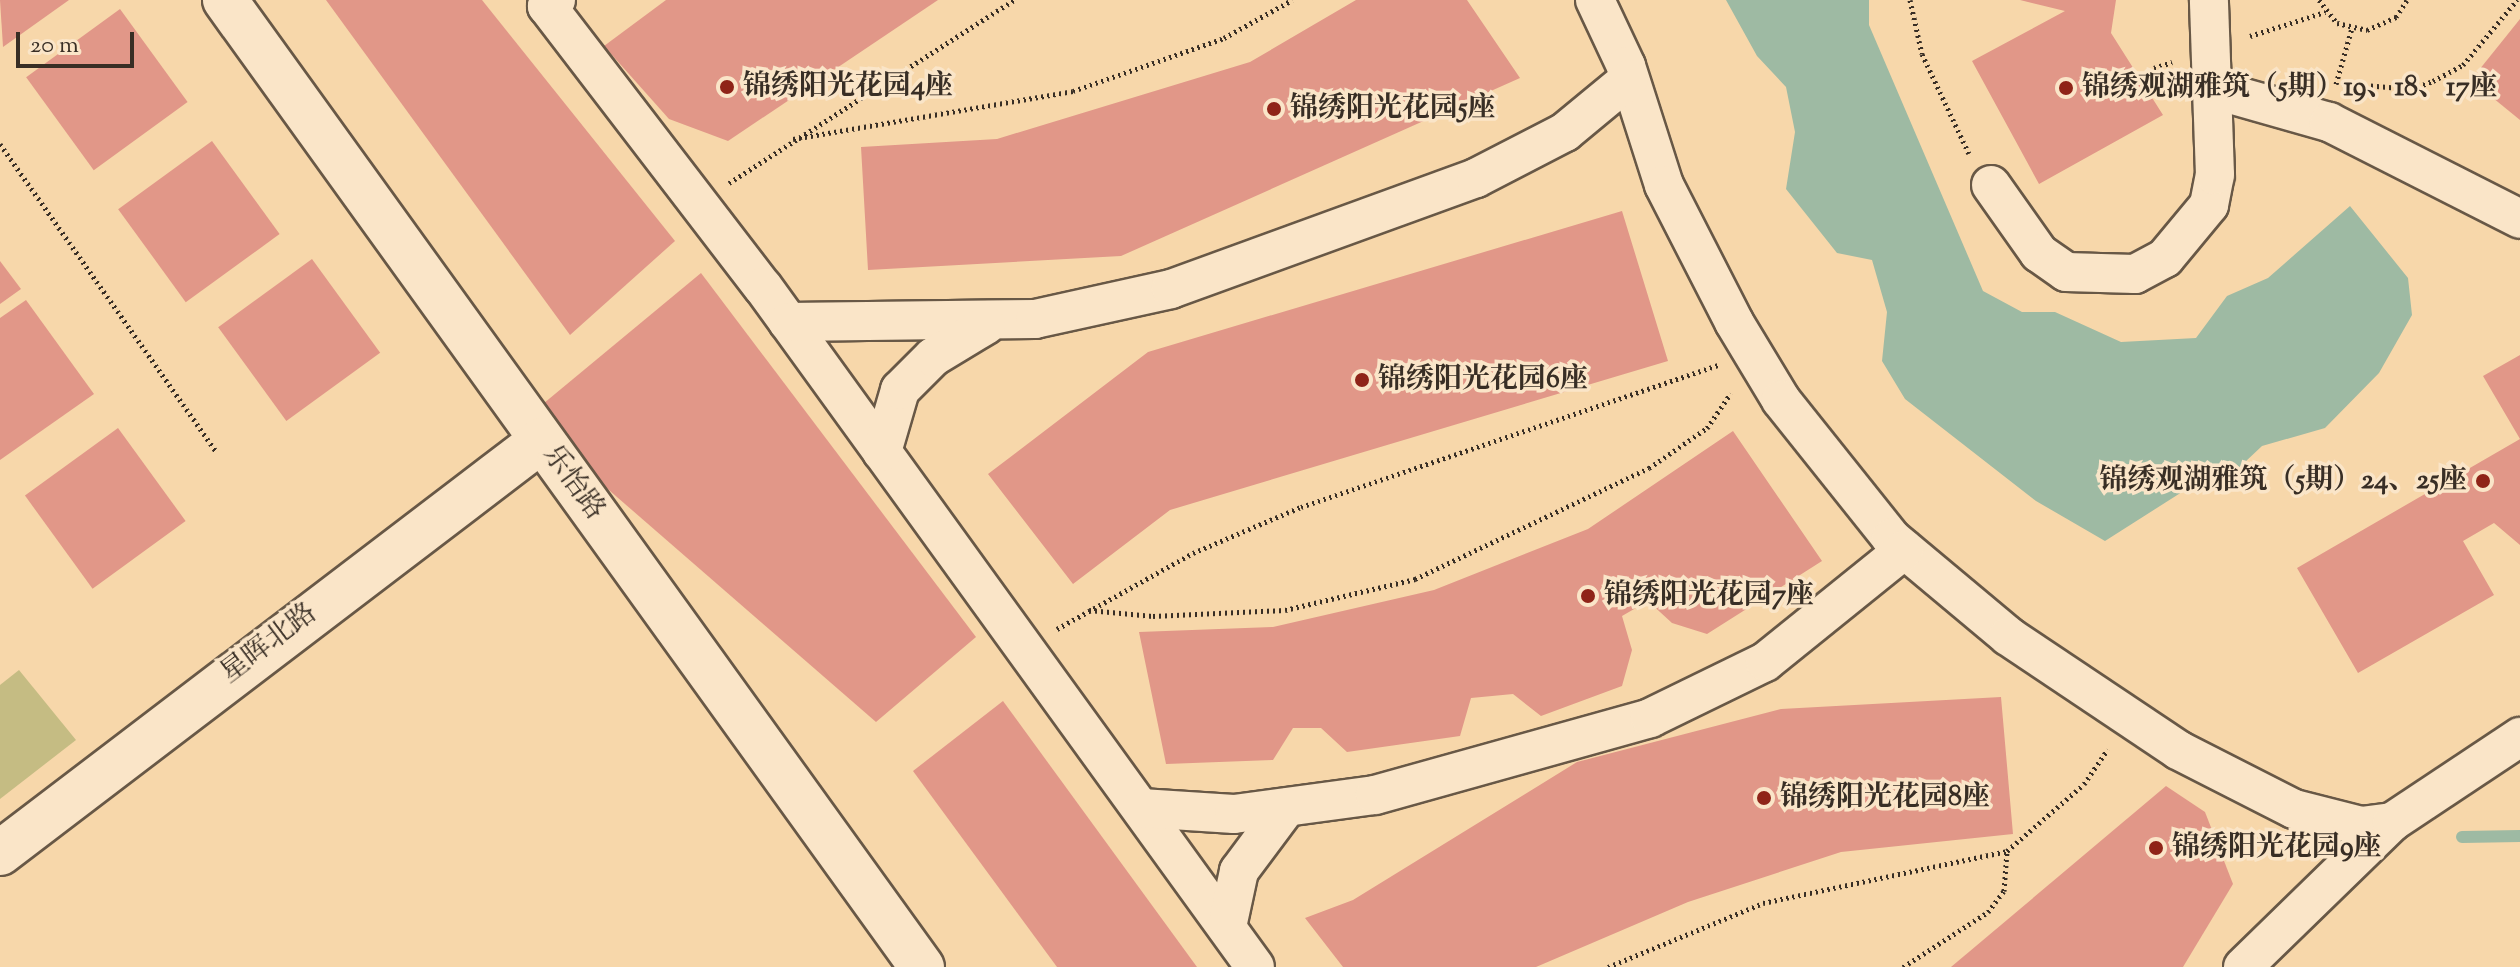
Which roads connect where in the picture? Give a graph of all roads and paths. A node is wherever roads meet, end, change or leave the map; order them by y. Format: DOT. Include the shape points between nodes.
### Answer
graph roads {
  1 [pos="225,0"];
  2 [pos="556,0"];
  3 [pos="1014,0"];
  4 [pos="1292,0"];
  5 [pos="1595,0"];
  6 [pos="1910,0"];
  7 [pos="2209,0"];
  8 [pos="2319,0"];
  9 [pos="2407,0"];
  10 [pos="2517,0"];
  11 [pos="2352,28"];
  12 [pos="1629,79"];
  13 [pos="2336,82"];
  14 [pos="2212,89"];
  15 [pos="2343,129"];
  16 [pos="793,139"];
  17 [pos="0,144"];
  18 [pos="1991,185"];
  19 [pos="697,202"];
  20 [pos="2520,219"];
  21 [pos="788,322"];
  22 [pos="992,322"];
  23 [pos="1753,354"];
  24 [pos="542,440"];
  25 [pos="216,451"];
  26 [pos="882,452"];
  27 [pos="1904,550"];
  28 [pos="1087,610"];
  29 [pos="1026,649"];
  30 [pos="2129,720"];
  31 [pos="2520,737"];
  32 [pos="1141,808"];
  33 [pos="1286,808"];
  34 [pos="2392,822"];
  35 [pos="2007,851"];
  36 [pos="0,853"];
  37 [pos="1227,927"];
  38 [pos="922,967"];
  39 [pos="1255,967"];
  40 [pos="1608,967"];
  41 [pos="1903,967"];
  42 [pos="2243,967"];
  1 -- 24 [label="street, 乐怡路"];
  2 -- 19 [label="street" via="547,6"];
  3 -- 16 [label="path"];
  4 -- 16 [label="path" via="1224,38 1073,91"];
  5 -- 12 [label="street"];
  6 -- 18 [label="path" via="1953,131"];
  7 -- 14 [label="street"];
  8 -- 11 [label="path"];
  9 -- 11 [label="path" via="2382,27"];
  10 -- 13 [label="path" via="2463,65 2433,81 2412,89"];
  11 -- 13 [label="path"];
  12 -- 22 [label="street" via="1565,132 1416,203 1110,306"];
  12 -- 23 [label="street" via="1664,185"];
  13 -- 15 [label="path"];
  14 -- 15 [label="street"];
  14 -- 18 [label="street" via="2209,205 2165,258 2135,274 2066,272 2039,253"];
  15 -- 20 [label="street"];
  16 -- 19 [label="path"];
  17 -- 25 [label="path"];
  19 -- 21 [label="street"];
  21 -- 22 [label="street"];
  21 -- 26 [label="street"];
  22 -- 26 [label="street" via="933,357 900,390"];
  23 -- 27 [label="street" via="1781,400"];
  23 -- 28 [label="path" via="1301,507"];
  23 -- 28 [label="path" via="1707,428 1649,468 1415,579 1285,610 1153,616"];
  24 -- 36 [label="street, 星晖北路"];
  24 -- 38 [label="street, 乐怡路"];
  26 -- 29 [label="street"];
  27 -- 30 [label="street" via="1979,615"];
  27 -- 33 [label="street" via="1765,662 1650,718 1458,776"];
  28 -- 29 [label="path"];
  29 -- 32 [label="street"];
  30 -- 34 [label="street" via="2294,809 2361,826"];
  30 -- 35 [label="path" via="2084,784"];
  31 -- 34 [label="street"];
  32 -- 33 [label="street" via="1196,814"];
  32 -- 37 [label="street"];
  33 -- 37 [label="street" via="1239,871"];
  34 -- 42 [label="street"];
  35 -- 40 [label="path" via="1763,903"];
  35 -- 41 [label="path" via="2004,891 1988,912"];
  37 -- 39 [label="street"];
}
